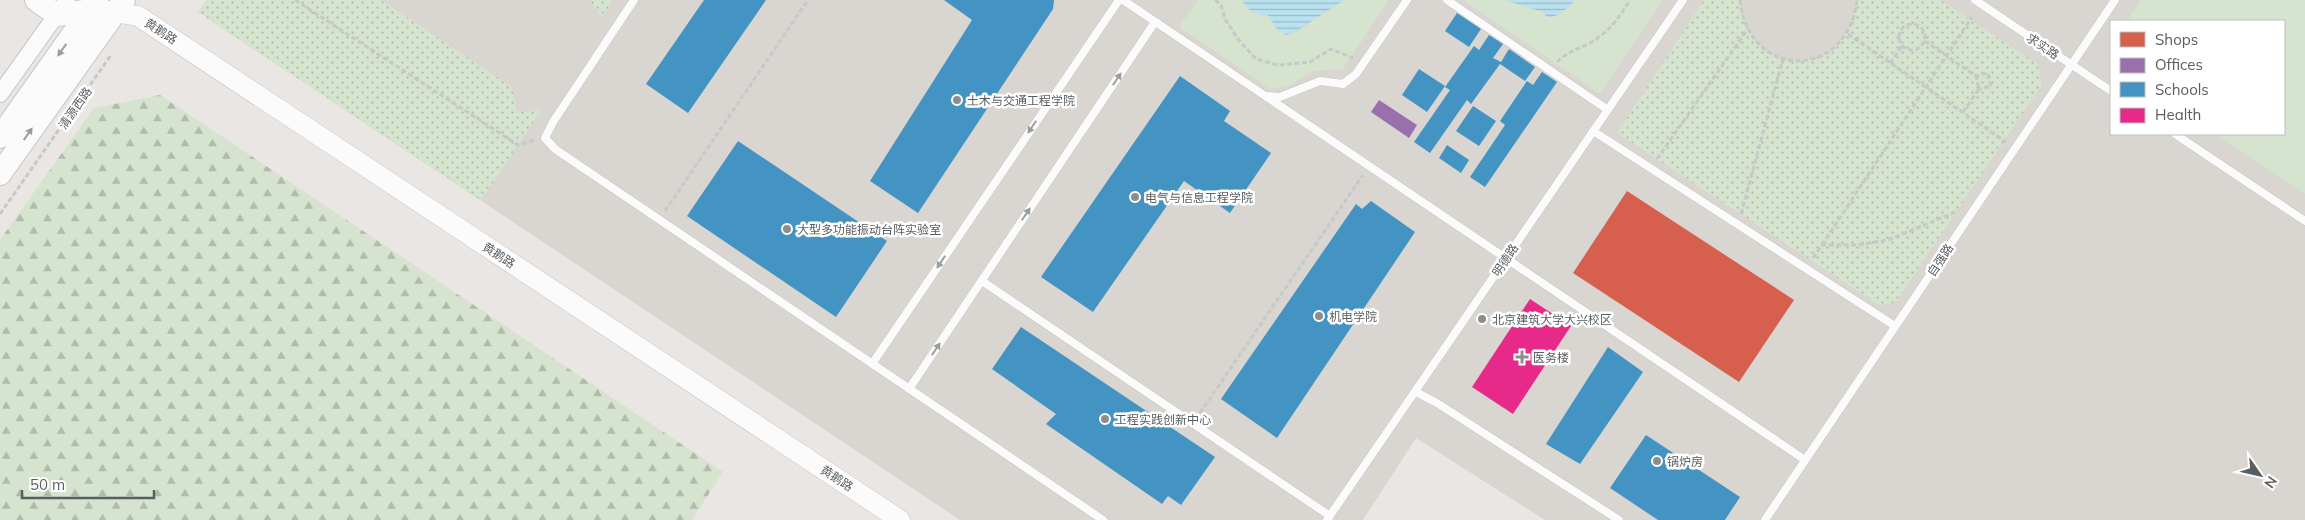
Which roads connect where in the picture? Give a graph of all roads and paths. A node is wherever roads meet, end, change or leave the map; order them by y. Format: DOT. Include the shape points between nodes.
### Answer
graph roads {
  1 [pos="36,0"];
  2 [pos="295,0"];
  3 [pos="634,0"];
  4 [pos="808,0"];
  5 [pos="1119,0"];
  6 [pos="1123,0"];
  7 [pos="1215,0"];
  8 [pos="1407,0"];
  9 [pos="1447,0"];
  10 [pos="1630,0"];
  11 [pos="1683,0"];
  12 [pos="1740,0"];
  13 [pos="1857,0"];
  14 [pos="1975,0"];
  15 [pos="2115,0"];
  16 [pos="103,4"];
  17 [pos="62,7"];
  18 [pos="1972,18"];
  19 [pos="1155,22"];
  20 [pos="1747,30"];
  21 [pos="1848,34"];
  22 [pos="1925,42"];
  23 [pos="1902,46"];
  24 [pos="116,48"];
  25 [pos="1946,56"];
  26 [pos="1783,59"];
  27 [pos="1364,63"];
  28 [pos="1890,63"];
  29 [pos="2071,64"];
  30 [pos="1549,70"];
  31 [pos="1976,76"];
  32 [pos="1926,87"];
  33 [pos="1979,89"];
  34 [pos="2110,90"];
  35 [pos="0,94"];
  36 [pos="1264,96"];
  37 [pos="1608,110"];
  38 [pos="1963,112"];
  39 [pos="1593,130"];
  40 [pos="2176,135"];
  41 [pos="0,137"];
  42 [pos="545,138"];
  43 [pos="2015,148"];
  44 [pos="1369,166"];
  45 [pos="1651,168"];
  46 [pos="0,174"];
  47 [pos="1979,201"];
  48 [pos="0,214"];
  49 [pos="659,220"];
  50 [pos="2305,221"];
  51 [pos="1738,224"];
  52 [pos="1822,245"];
  53 [pos="1506,259"];
  54 [pos="1806,268"];
  55 [pos="982,281"];
  56 [pos="1895,326"];
  57 [pos="872,364"];
  58 [pos="909,389"];
  59 [pos="1416,392"];
  60 [pos="1193,423"];
  61 [pos="1805,460"];
  62 [pos="1329,518"];
  63 [pos="900,520"];
  64 [pos="1103,520"];
  65 [pos="1619,520"];
  66 [pos="1765,520"];
  1 -- 17 [label="main road"];
  2 -- 42 [label="path" via="518,145"];
  3 -- 42 [label="lane"];
  4 -- 49 [label="path"];
  5 -- 57 [label="lane, one-way"];
  6 -- 19 [label="lane"];
  7 -- 27 [label="path" via="1221,5 1225,19 1238,39 1256,59 1278,65 1310,62 1330,49"];
  8 -- 27 [label="lane"];
  9 -- 30 [label="lane"];
  10 -- 30 [label="path" via="1612,27 1590,43 1567,52"];
  11 -- 37 [label="lane, 明德路"];
  12 -- 20 [label="path" via="1741,16"];
  13 -- 21 [label="path"];
  14 -- 29 [label="lane, 求实路"];
  15 -- 29 [label="lane, 自强路"];
  16 -- 17 [label="main road"];
  16 -- 41 [label="main road, one-way"];
  46 -- 16 [label="main road, 清源西路, one-way"];
  16 -- 63 [label="street, 黄鹅路" via="138,16"];
  17 -- 35 [label="street"];
  18 -- 25 [label="path"];
  19 -- 36 [label="lane"];
  55 -- 19 [label="lane, one-way"];
  20 -- 26 [label="path" via="1768,52"];
  20 -- 45 [label="path"];
  21 -- 26 [label="path" via="1819,57"];
  21 -- 28 [label="path"];
  22 -- 23 [label="path" via="1915,50"];
  22 -- 23 [label="path" via="1923,29 1912,23 1901,29 1899,38"];
  22 -- 25 [label="path"];
  23 -- 28 [label="path"];
  24 -- 48 [label="path, 清源西路"];
  25 -- 31 [label="path"];
  25 -- 32 [label="path"];
  26 -- 51 [label="path"];
  27 -- 36 [label="lane" via="1343,84 1320,81 1280,97"];
  28 -- 32 [label="path"];
  29 -- 34 [label="lane, 求实路"];
  29 -- 43 [label="lane, 自强路"];
  30 -- 37 [label="lane"];
  31 -- 33 [label="path"];
  31 -- 33 [label="path" via="1988,73 1991,86"];
  32 -- 38 [label="path"];
  32 -- 52 [label="path"];
  33 -- 38 [label="path"];
  36 -- 44 [label="lane"];
  37 -- 39 [label="lane, 明德路"];
  38 -- 43 [label="path"];
  39 -- 45 [label="lane"];
  39 -- 53 [label="lane, 明德路"];
  40 -- 50 [label="lane"];
  42 -- 49 [label="lane" via="555,149"];
  43 -- 47 [label="lane, 自强路"];
  44 -- 53 [label="lane"];
  44 -- 60 [label="path"];
  45 -- 51 [label="lane"];
  47 -- 52 [label="path" via="1888,240 1857,245"];
  47 -- 56 [label="lane, 自强路"];
  49 -- 57 [label="lane"];
  51 -- 54 [label="lane"];
  52 -- 54 [label="path"];
  53 -- 59 [label="lane, 明德路"];
  53 -- 61 [label="lane"];
  54 -- 56 [label="lane"];
  58 -- 55 [label="lane, one-way"];
  55 -- 60 [label="lane"];
  56 -- 61 [label="lane, 自强路"];
  57 -- 58 [label="lane"];
  58 -- 64 [label="lane"];
  59 -- 62 [label="lane, 明德路"];
  59 -- 65 [label="lane"];
  60 -- 62 [label="lane"];
  61 -- 66 [label="lane, 自强路"];
}
